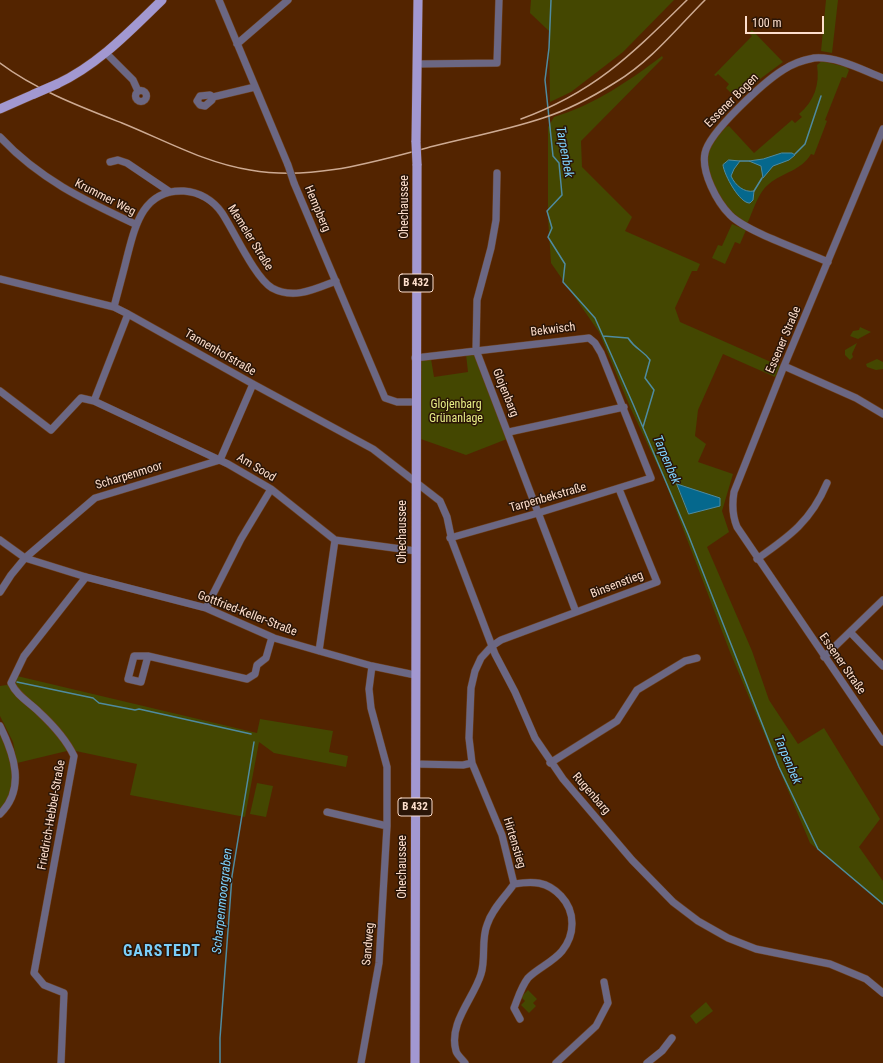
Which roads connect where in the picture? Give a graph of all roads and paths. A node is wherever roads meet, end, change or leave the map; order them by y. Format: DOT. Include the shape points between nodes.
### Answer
graph roads {
  1 [pos="162,0"];
  2 [pos="219,0"];
  3 [pos="288,0"];
  4 [pos="418,0"];
  5 [pos="498,0"];
  6 [pos="237,44"];
  7 [pos="106,53"];
  8 [pos="417,64"];
  9 [pos="883,78"];
  10 [pos="255,87"];
  11 [pos="138,91"];
  12 [pos="213,97"];
  13 [pos="20,99"];
  14 [pos="0,105"];
  15 [pos="0,109"];
  16 [pos="883,129"];
  17 [pos="0,137"];
  18 [pos="110,162"];
  19 [pos="497,173"];
  20 [pos="170,192"];
  21 [pos="135,224"];
  22 [pos="828,262"];
  23 [pos="0,278"];
  24 [pos="336,281"];
  25 [pos="114,307"];
  26 [pos="128,314"];
  27 [pos="476,350"];
  28 [pos="415,358"];
  29 [pos="784,366"];
  30 [pos="253,384"];
  31 [pos="0,391"];
  32 [pos="94,401"];
  33 [pos="415,402"];
  34 [pos="624,407"];
  35 [pos="883,414"];
  36 [pos="509,432"];
  37 [pos="220,460"];
  38 [pos="651,478"];
  39 [pos="415,480"];
  40 [pos="827,483"];
  41 [pos="271,489"];
  42 [pos="619,489"];
  43 [pos="538,513"];
  44 [pos="450,538"];
  45 [pos="0,540"];
  46 [pos="335,540"];
  47 [pos="416,551"];
  48 [pos="25,558"];
  49 [pos="757,559"];
  50 [pos="86,577"];
  51 [pos="0,592"];
  52 [pos="883,600"];
  53 [pos="206,608"];
  54 [pos="576,612"];
  55 [pos="850,632"];
  56 [pos="272,637"];
  57 [pos="492,646"];
  58 [pos="319,651"];
  59 [pos="148,656"];
  60 [pos="824,657"];
  61 [pos="697,658"];
  62 [pos="372,666"];
  63 [pos="883,666"];
  64 [pos="415,675"];
  65 [pos="0,726"];
  66 [pos="883,742"];
  67 [pos="472,763"];
  68 [pos="550,763"];
  69 [pos="415,764"];
  70 [pos="327,812"];
  71 [pos="0,814"];
  72 [pos="387,826"];
  73 [pos="514,884"];
  74 [pos="604,982"];
  75 [pos="883,993"];
  76 [pos="520,1019"];
  77 [pos="672,1038"];
  78 [pos="61,1063"];
  79 [pos="361,1063"];
  80 [pos="414,1063"];
  81 [pos="465,1063"];
  82 [pos="556,1063"];
  83 [pos="647,1063"];
  1 -- 7 [label="main road"];
  2 -- 6 [label="street, Hempberg"];
  3 -- 6 [label="street"];
  4 -- 8 [label="main road, Ohechaussee / B 432"];
  5 -- 8 [label="street" via="497,63"];
  6 -- 10 [label="street, Hempberg"];
  7 -- 11 [label="street" via="133,80"];
  7 -- 13 [label="main road, bridge" via="58,84"];
  8 -- 28 [label="main road, Ohechaussee / B 432, bridge"];
  9 -- 22 [label="street, Essener Bogen" via="827,58 814,58 795,63 761,87 714,135 705,151 704,162 708,179 723,207 731,216 744,226"];
  10 -- 12 [label="street"];
  10 -- 24 [label="street, Hempberg, bridge"];
  13 -- 14 [label="main road"];
  13 -- 15 [label="main road"];
  16 -- 22 [label="street, Essener Straße"];
  17 -- 21 [label="street, Krummer Weg" via="38,172 86,201"];
  18 -- 20 [label="street" via="123,161"];
  19 -- 27 [label="street, Glojenbarg" via="496,220 476,300"];
  20 -- 21 [label="street, Memeler Straße" via="156,198 147,206"];
  20 -- 24 [label="street, Memeler Straße" via="200,194 217,206 259,274 272,287 280,291 298,293"];
  21 -- 25 [label="street, Krummer Weg"];
  22 -- 29 [label="street, Essener Straße"];
  23 -- 25 [label="street, Tannenhofstraße"];
  24 -- 33 [label="street, Hempberg" via="386,398 397,402"];
  25 -- 26 [label="street, Tannenhofstraße"];
  26 -- 30 [label="street, Tannenhofstraße"];
  26 -- 32 [label="street"];
  27 -- 28 [label="street, Bekwisch"];
  27 -- 34 [label="street, Bekwisch" via="589,338 601,353"];
  27 -- 36 [label="street, Glojenbarg"];
  28 -- 33 [label="main road, Ohechaussee / B 432"];
  29 -- 35 [label="street" via="856,398"];
  29 -- 49 [label="street, Essener Straße" via="733,498 734,521"];
  30 -- 37 [label="street"];
  30 -- 39 [label="street, Tannenhofstraße" via="373,449"];
  31 -- 32 [label="street, Am Sood" via="51,430 81,398"];
  32 -- 37 [label="street, Am Sood"];
  33 -- 39 [label="main road, Ohechaussee / B 432"];
  34 -- 36 [label="street"];
  34 -- 38 [label="street, Bekwisch"];
  36 -- 43 [label="street, Glojenbarg" via="509,439"];
  37 -- 41 [label="street, Am Sood"];
  37 -- 48 [label="street, Scharpenmoor" via="95,498"];
  38 -- 42 [label="street, Tarpenbekstraße"];
  39 -- 44 [label="street, Rugenbarg" via="440,501 447,517"];
  39 -- 47 [label="main road, Ohechaussee / B 432"];
  40 -- 49 [label="street" via="813,511 801,526"];
  41 -- 46 [label="street, Am Sood"];
  41 -- 53 [label="street" via="241,539"];
  42 -- 43 [label="street, Tarpenbekstraße"];
  42 -- 54 [label="street, Binsenstieg" via="657,582"];
  43 -- 44 [label="street, Tarpenbekstraße"];
  43 -- 54 [label="street, Glojenbarg"];
  44 -- 57 [label="street, Rugenbarg"];
  45 -- 48 [label="street, Gottfried-Keller-Straße"];
  46 -- 47 [label="street"];
  46 -- 58 [label="street"];
  47 -- 64 [label="main road, Ohechaussee / B 432"];
  48 -- 50 [label="street, Gottfried-Keller-Straße"];
  48 -- 51 [label="street, Scharpenmoor"];
  49 -- 60 [label="street, Essener Straße"];
  50 -- 53 [label="street, Gottfried-Keller-Straße"];
  50 -- 78 [label="street, Friedrich-Hebbel-Straße" via="24,656 11,683 16,692 40,712 67,742 74,756 34,973 44,985 64,993"];
  52 -- 55 [label="street"];
  53 -- 56 [label="street, Gottfried-Keller-Straße"];
  54 -- 57 [label="street, Binsenstieg" via="501,640"];
  55 -- 60 [label="street"];
  55 -- 63 [label="street"];
  56 -- 58 [label="street, Gottfried-Keller-Straße"];
  56 -- 59 [label="street" via="266,658 257,665 255,674 247,679"];
  57 -- 67 [label="street, Hirtenstieg" via="474,671 471,688 469,738"];
  57 -- 68 [label="street, Rugenbarg" via="534,736"];
  58 -- 62 [label="street, Gottfried-Keller-Straße"];
  60 -- 66 [label="street, Essener Straße"];
  61 -- 68 [label="street" via="685,661 637,690 617,721"];
  62 -- 64 [label="street, Gottfried-Keller-Straße"];
  62 -- 72 [label="street, Sandweg" via="369,689 371,708 387,767"];
  64 -- 69 [label="main road, Ohechaussee / B 432"];
  65 -- 71 [label="street" via="9,744 16,771 14,790 8,807"];
  67 -- 69 [label="street"];
  67 -- 73 [label="street, Hirtenstieg" via="502,836"];
  68 -- 75 [label="street, Rugenbarg" via="650,880 698,921 728,938 756,949 830,964 866,979"];
  69 -- 80 [label="main road, Ohechaussee / B 432"];
  70 -- 72 [label="street"];
  72 -- 79 [label="street, Sandweg" via="379,963"];
  73 -- 76 [label="street" via="531,881 555,889 564,898 571,913 573,926 569,940 561,952 529,978 520,992 514,1008"];
  73 -- 81 [label="street, Hirtenstieg" via="487,924 482,972 456,1030 456,1052"];
  74 -- 82 [label="street" via="608,1003 596,1026"];
  77 -- 83 [label="street" via="662,1051"];
}
